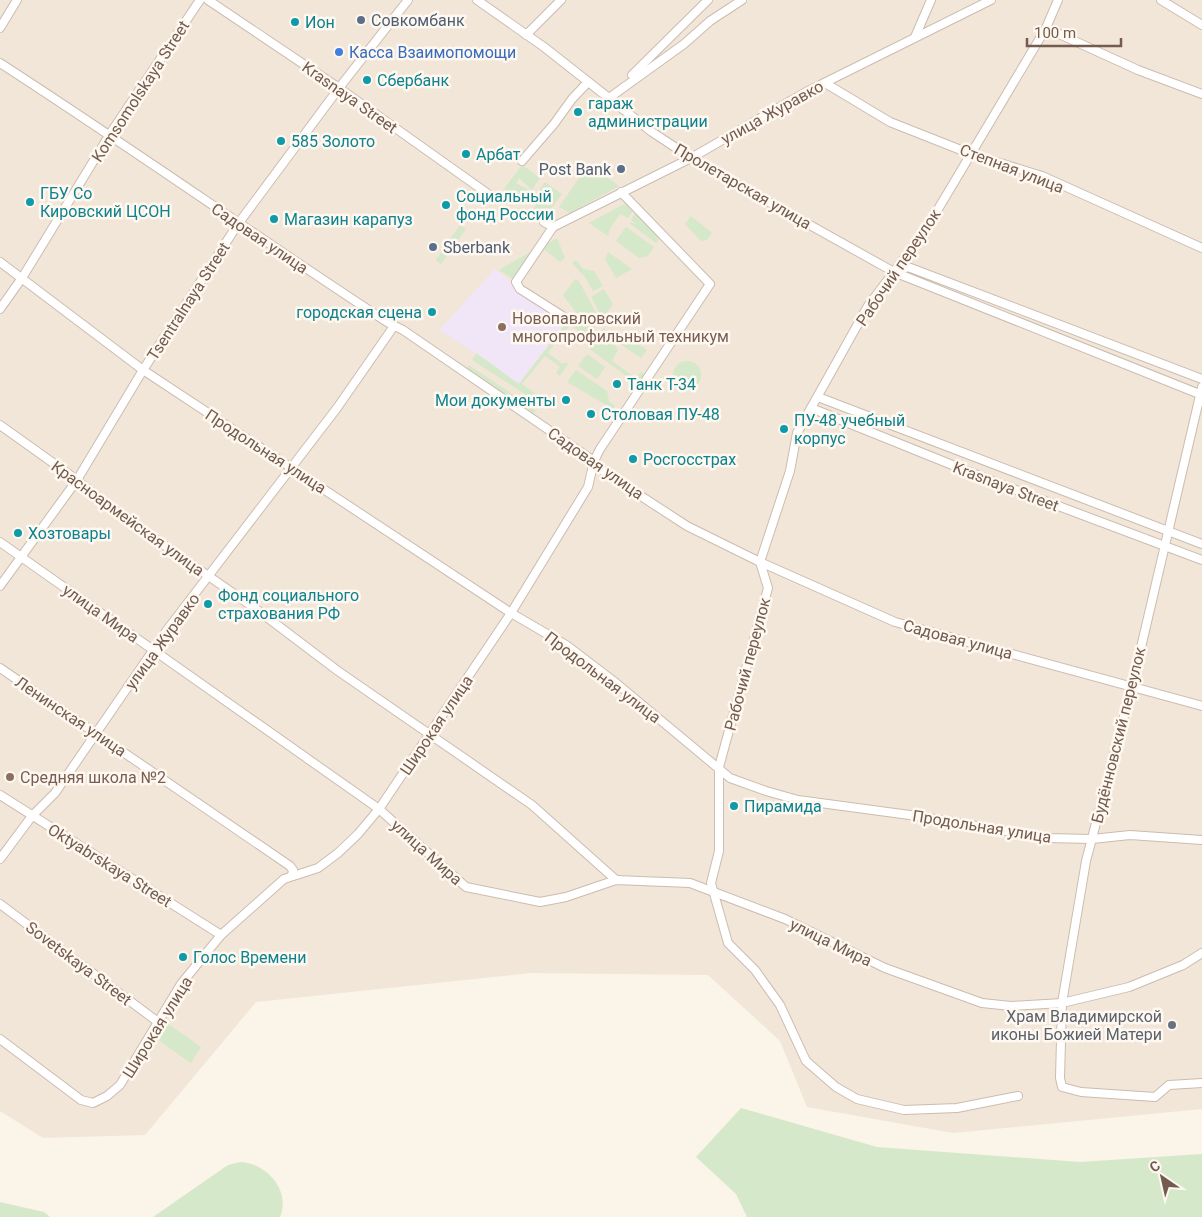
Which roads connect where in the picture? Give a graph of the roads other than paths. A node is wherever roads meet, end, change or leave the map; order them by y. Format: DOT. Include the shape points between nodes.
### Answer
graph roads {
  1 [pos="17,0"];
  2 [pos="200,0"];
  3 [pos="208,0"];
  4 [pos="408,0"];
  5 [pos="478,0"];
  6 [pos="561,0"];
  7 [pos="708,0"];
  8 [pos="742,0"];
  9 [pos="931,0"];
  10 [pos="991,0"];
  11 [pos="1058,0"];
  12 [pos="1161,0"];
  13 [pos="1202,25"];
  14 [pos="0,28"];
  15 [pos="1046,28"];
  16 [pos="526,35"];
  17 [pos="915,37"];
  18 [pos="0,63"];
  19 [pos="588,82"];
  20 [pos="825,83"];
  21 [pos="339,88"];
  22 [pos="620,88"];
  23 [pos="1202,94"];
  24 [pos="609,98"];
  25 [pos="110,134"];
  26 [pos="971,154"];
  27 [pos="691,158"];
  28 [pos="522,161"];
  29 [pos="621,192"];
  30 [pos="491,196"];
  31 [pos="544,222"];
  32 [pos="238,224"];
  33 [pos="552,229"];
  34 [pos="1202,248"];
  35 [pos="0,262"];
  36 [pos="894,272"];
  37 [pos="22,278"];
  38 [pos="0,309"];
  39 [pos="564,317"];
  40 [pos="394,326"];
  41 [pos="143,370"];
  42 [pos="1202,379"];
  43 [pos="1201,392"];
  44 [pos="818,397"];
  45 [pos="811,408"];
  46 [pos="0,425"];
  47 [pos="594,461"];
  48 [pos="291,468"];
  49 [pos="76,480"];
  50 [pos="1169,532"];
  51 [pos="0,542"];
  52 [pos="1202,544"];
  53 [pos="1165,545"];
  54 [pos="21,558"];
  55 [pos="1202,560"];
  56 [pos="760,562"];
  57 [pos="209,576"];
  58 [pos="0,586"];
  59 [pos="511,613"];
  60 [pos="154,651"];
  61 [pos="0,668"];
  62 [pos="1132,686"];
  63 [pos="1202,706"];
  64 [pos="97,733"];
  65 [pos="429,735"];
  66 [pos="719,767"];
  67 [pos="0,795"];
  68 [pos="379,809"];
  69 [pos="32,816"];
  70 [pos="1092,839"];
  71 [pos="1202,840"];
  72 [pos="0,859"];
  73 [pos="290,866"];
  74 [pos="303,872"];
  75 [pos="292,875"];
  76 [pos="616,880"];
  77 [pos="714,893"];
  78 [pos="0,904"];
  79 [pos="221,936"];
  80 [pos="1202,953"];
  81 [pos="1062,1003"];
  82 [pos="158,1022"];
  83 [pos="0,1039"];
  84 [pos="1202,1083"];
  85 [pos="1018,1096"];
  1 -- 14 [label="street"];
  2 -- 25 [label="street, Komsomolskaya Street"];
  3 -- 21 [label="street, Krasnaya Street"];
  4 -- 21 [label="street, Tsentralnaya Street"];
  5 -- 16 [label="street, Пролетарская улица"];
  6 -- 16 [label="street"];
  7 -- 22 [label="street"];
  8 -- 22 [label="street"];
  9 -- 17 [label="street"];
  10 -- 17 [label="street, улица Журавко"];
  11 -- 15 [label="street, Рабочий переулок"];
  12 -- 13 [label="street"];
  15 -- 23 [label="street" via="1138,70"];
  15 -- 26 [label="street, Рабочий переулок"];
  16 -- 19 [label="street, Пролетарская улица"];
  17 -- 20 [label="street, улица Журавко"];
  18 -- 25 [label="street, Садовая улица"];
  19 -- 24 [label="street, Пролетарская улица"];
  19 -- 28 [label="street"];
  20 -- 26 [label="street, Степная улица" via="890,122"];
  20 -- 27 [label="street, улица Журавко"];
  21 -- 30 [label="street, Krasnaya Street"];
  21 -- 32 [label="street, Tsentralnaya Street"];
  22 -- 24 [label="street"];
  24 -- 27 [label="street, Пролетарская улица"];
  25 -- 32 [label="street, Садовая улица"];
  25 -- 37 [label="street, Komsomolskaya Street"];
  26 -- 34 [label="street, Степная улица" via="1042,176"];
  26 -- 36 [label="street, Рабочий переулок" via="925,231"];
  27 -- 29 [label="street, улица Журавко"];
  27 -- 36 [label="street, Пролетарская улица"];
  29 -- 33 [label="street, улица Журавко"];
  29 -- 47 [label="street, Широкая улица" via="710,284"];
  31 -- 33 [label="street"];
  32 -- 40 [label="street, Садовая улица"];
  32 -- 41 [label="street, Tsentralnaya Street"];
  33 -- 39 [label="street" via="516,282 520,289"];
  35 -- 37 [label="street, Продольная улица"];
  36 -- 42 [label="street" via="908,267"];
  36 -- 43 [label="street, Пролетарская улица"];
  36 -- 44 [label="street, Рабочий переулок" via="868,306"];
  37 -- 38 [label="street, Komsomolskaya Street"];
  37 -- 41 [label="street, Продольная улица"];
  40 -- 47 [label="street, Садовая улица"];
  40 -- 48 [label="street, улица Журавко"];
  41 -- 48 [label="street, Продольная улица"];
  41 -- 49 [label="street, Tsentralnaya Street"];
  43 -- 50 [label="street, Будённовский переулок"];
  44 -- 45 [label="street, Рабочий переулок"];
  44 -- 50 [label="street, Krasnaya Street"];
  45 -- 53 [label="street, Krasnaya Street" via="992,481"];
  45 -- 56 [label="street, Рабочий переулок" via="797,433 790,471"];
  46 -- 49 [label="street, Красноармейская улица"];
  47 -- 56 [label="street, Садовая улица" via="604,472 687,526"];
  47 -- 59 [label="street, Широкая улица" via="588,486"];
  48 -- 57 [label="street, улица Журавко"];
  48 -- 59 [label="street, Продольная улица"];
  49 -- 54 [label="street, Tsentralnaya Street"];
  49 -- 57 [label="street, Красноармейская улица" via="109,507"];
  50 -- 52 [label="street, Krasnaya Street"];
  50 -- 53 [label="street, Будённовский переулок"];
  51 -- 54 [label="street, улица Мира"];
  53 -- 55 [label="street, Krasnaya Street"];
  53 -- 62 [label="street, Будённовский переулок"];
  54 -- 58 [label="street, Tsentralnaya Street"];
  54 -- 60 [label="street, улица Мира"];
  56 -- 62 [label="street, Садовая улица" via="895,622"];
  56 -- 66 [label="street, Рабочий переулок" via="768,588"];
  57 -- 60 [label="street, улица Журавко"];
  57 -- 65 [label="street, Красноармейская улица"];
  59 -- 65 [label="street, Широкая улица"];
  59 -- 66 [label="street, Продольная улица" via="566,645"];
  60 -- 64 [label="street, улица Журавко"];
  60 -- 68 [label="street, улица Мира"];
  61 -- 64 [label="street, Ленинская улица"];
  62 -- 63 [label="street, Садовая улица"];
  62 -- 70 [label="street, Будённовский переулок"];
  64 -- 69 [label="street, улица Журавко" via="55,793"];
  64 -- 73 [label="street, Ленинская улица"];
  65 -- 68 [label="street, Широкая улица"];
  65 -- 76 [label="street, Красноармейская улица" via="532,805"];
  66 -- 70 [label="street, Продольная улица" via="730,778 798,800 1047,838"];
  66 -- 77 [label="street, Рабочий переулок" via="719,851 711,883"];
  67 -- 69 [label="street, Oktyabrskaya Street"];
  68 -- 74 [label="street, Широкая улица" via="338,853 318,868"];
  68 -- 76 [label="street, улица Мира" via="466,887 540,902"];
  69 -- 72 [label="street, улица Журавко"];
  69 -- 79 [label="street, Oktyabrskaya Street"];
  70 -- 71 [label="street, Продольная улица" via="1130,835"];
  70 -- 81 [label="street, Будённовский переулок"];
  73 -- 74 [label="street, Ленинская улица"];
  73 -- 75 [label="street"];
  74 -- 75 [label="street, Широкая улица"];
  75 -- 79 [label="street, Широкая улица" via="280,882"];
  76 -- 77 [label="street, улица Мира" via="690,883"];
  77 -- 81 [label="street, улица Мира" via="786,919 885,968 982,1003 1011,1006"];
  77 -- 85 [label="street, Рабочий переулок" via="728,943 755,970 780,1005 806,1061 836,1088 857,1099 904,1110 957,1108"];
  78 -- 82 [label="street, Sovetskaya Street"];
  79 -- 82 [label="street, Широкая улица" via="181,984"];
  80 -- 81 [label="street, улица Мира" via="1184,965 1129,987"];
  81 -- 84 [label="street, Будённовский переулок" via="1062,1087 1081,1092 1155,1097 1169,1085"];
  82 -- 83 [label="street, Широкая улица" via="120,1085 93,1103 81,1100"];
}
